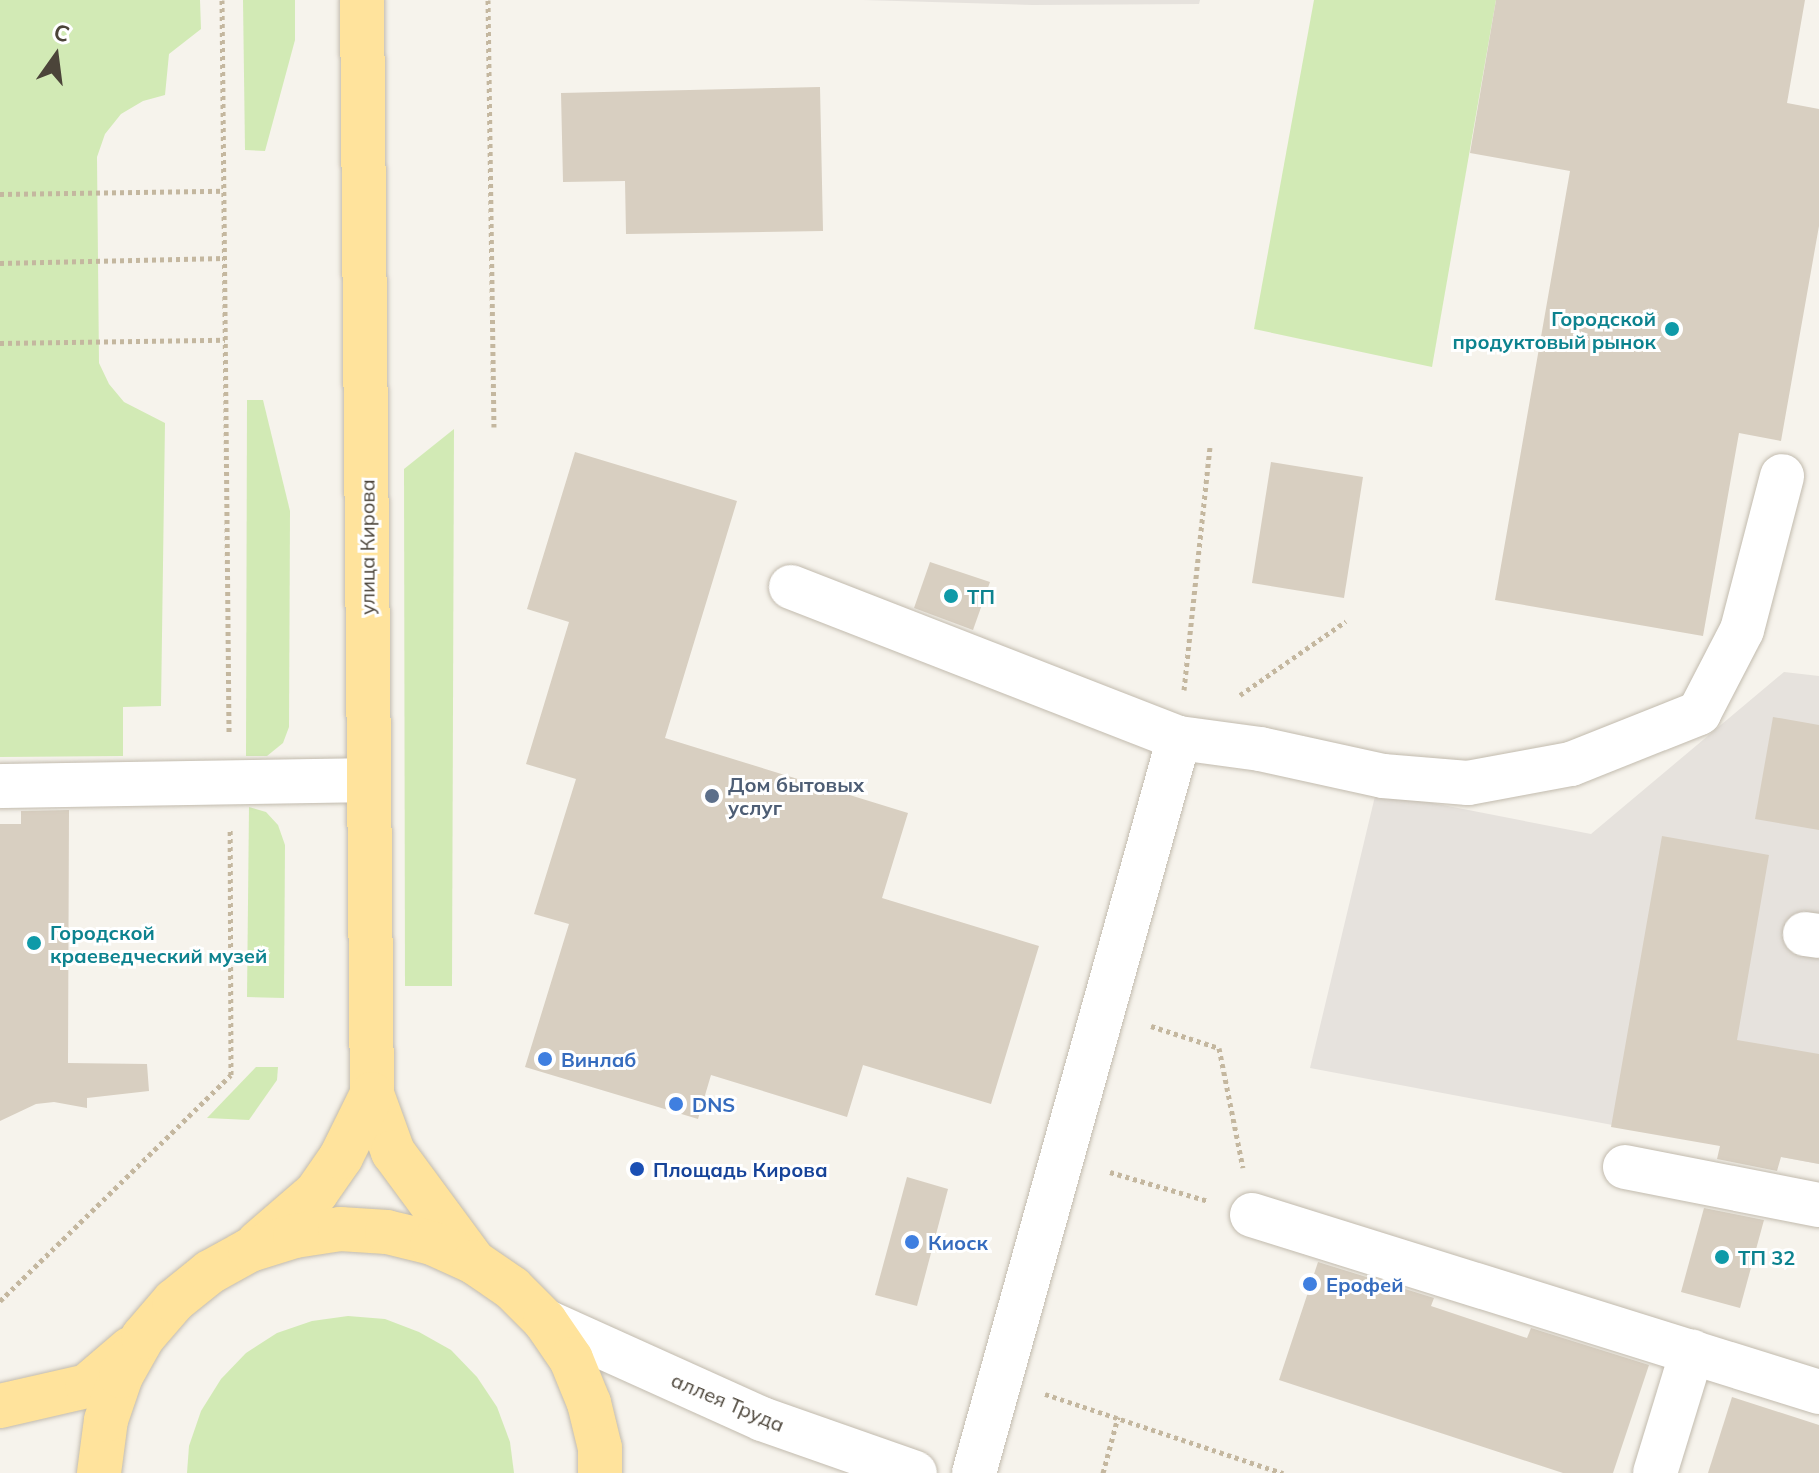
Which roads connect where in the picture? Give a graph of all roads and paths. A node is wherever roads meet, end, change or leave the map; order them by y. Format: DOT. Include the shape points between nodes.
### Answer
graph roads {
  1 [pos="222,0"];
  2 [pos="362,0"];
  3 [pos="488,0"];
  4 [pos="224,191"];
  5 [pos="0,194"];
  6 [pos="225,258"];
  7 [pos="0,263"];
  8 [pos="225,340"];
  9 [pos="0,343"];
  10 [pos="494,427"];
  11 [pos="1210,447"];
  12 [pos="1782,476"];
  13 [pos="791,587"];
  14 [pos="1179,738"];
  15 [pos="369,780"];
  16 [pos="229,782"];
  17 [pos="0,786"];
  18 [pos="1104,1012"];
  19 [pos="372,1094"];
  20 [pos="1063,1157"];
  21 [pos="1625,1167"];
  22 [pos="1819,1205"];
  23 [pos="1252,1215"];
  24 [pos="250,1250"];
  25 [pos="474,1262"];
  26 [pos="0,1301"];
  27 [pos="545,1321"];
  28 [pos="143,1337"];
  29 [pos="1692,1352"];
  30 [pos="1000,1379"];
  31 [pos="1819,1392"];
  32 [pos="0,1406"];
  33 [pos="1118,1417"];
  34 [pos="99,1473"];
  35 [pos="600,1473"];
  36 [pos="915,1473"];
  37 [pos="974,1473"];
  38 [pos="1103,1473"];
  39 [pos="1283,1473"];
  40 [pos="1655,1473"];
  1 -- 4 [label="path"];
  2 -- 15 [label="main road, улица Кирова"];
  3 -- 10 [label="path"];
  4 -- 5 [label="path"];
  4 -- 6 [label="path"];
  6 -- 7 [label="path"];
  6 -- 8 [label="path"];
  8 -- 9 [label="path"];
  8 -- 16 [label="path"];
  11 -- 14 [label="path"];
  12 -- 14 [label="street" via="1742,630 1699,713 1571,764 1468,783 1383,776 1260,749"];
  13 -- 14 [label="street"];
  14 -- 18 [label="street"];
  15 -- 16 [label="street"];
  15 -- 19 [label="main road, улица Кирова"];
  16 -- 17 [label="street"];
  16 -- 26 [label="path" via="231,1075"];
  18 -- 20 [label="street"];
  18 -- 23 [label="path" via="1219,1048"];
  19 -- 24 [label="main road, улица Кирова" via="341,1157 316,1193"];
  19 -- 25 [label="main road, улица Кирова" via="393,1152"];
  20 -- 23 [label="path"];
  20 -- 30 [label="street"];
  21 -- 22 [label="street"];
  23 -- 29 [label="street"];
  24 -- 25 [label="main road" via="340,1229 432,1243"];
  24 -- 28 [label="main road" via="210,1272 174,1301"];
  25 -- 27 [label="main road" via="512,1288"];
  27 -- 35 [label="main road" via="571,1359 589,1403"];
  27 -- 36 [label="street, аллея Труда" via="762,1419"];
  28 -- 32 [label="main road" via="87,1386"];
  28 -- 34 [label="main road" via="121,1376 106,1420"];
  29 -- 31 [label="street"];
  29 -- 40 [label="street"];
  30 -- 33 [label="path"];
  30 -- 37 [label="street"];
  33 -- 38 [label="path"];
  33 -- 39 [label="path"];
}
